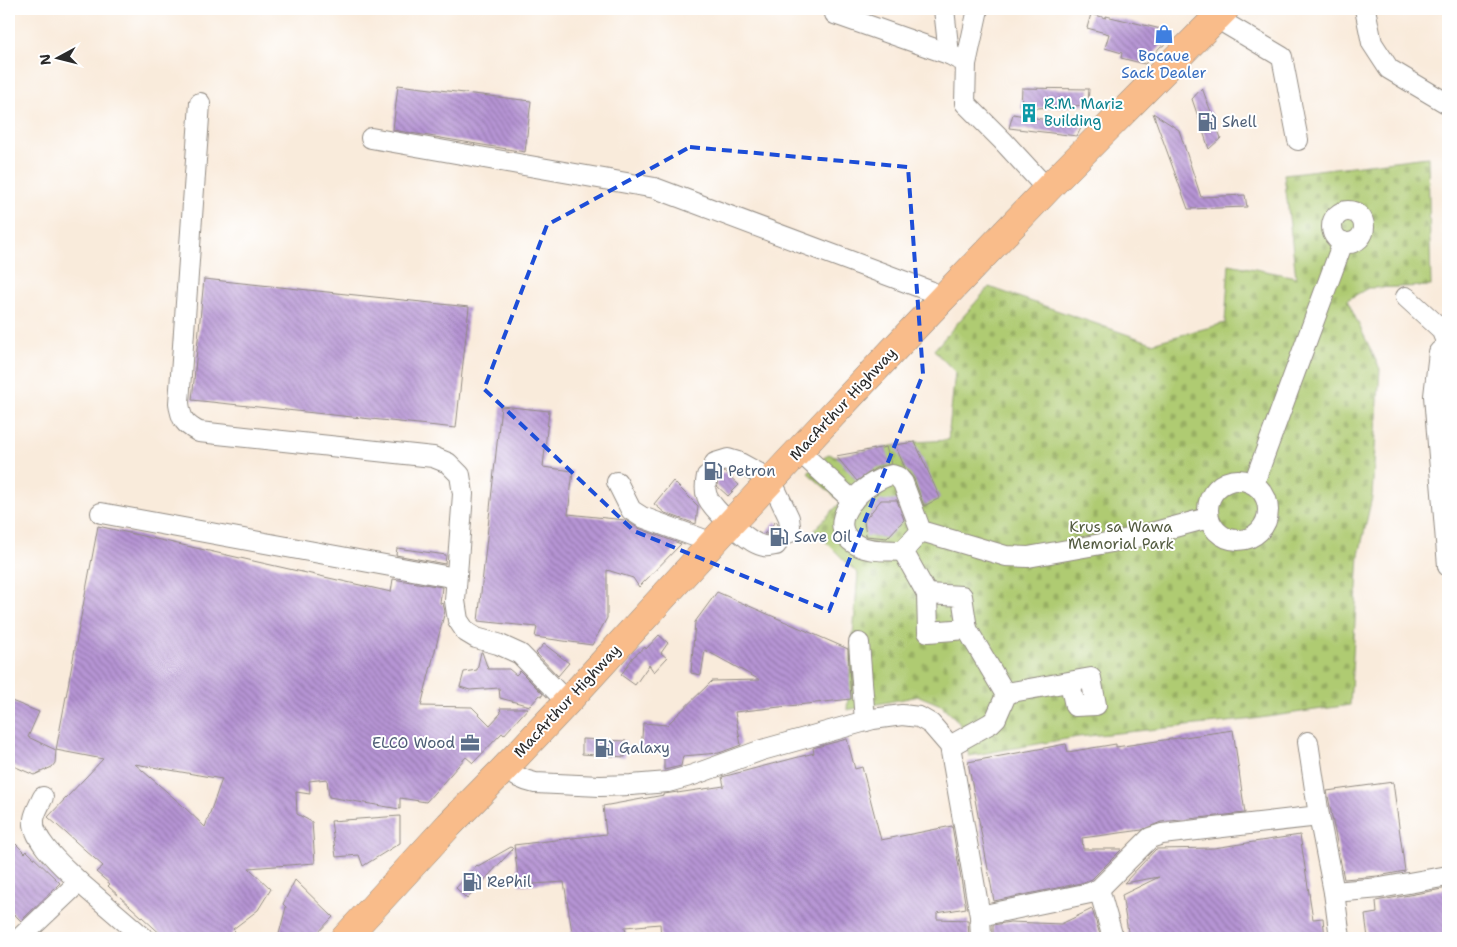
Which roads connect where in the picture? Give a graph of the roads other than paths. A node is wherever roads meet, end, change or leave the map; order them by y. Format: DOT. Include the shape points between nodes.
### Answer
graph roads {
  1 [pos="944,9"];
  2 [pos="978,9"];
  3 [pos="1365,9"];
  4 [pos="1222,10"];
  5 [pos="835,14"];
  6 [pos="958,59"];
  7 [pos="200,103"];
  8 [pos="1448,104"];
  9 [pos="371,138"];
  10 [pos="1298,140"];
  11 [pos="1048,190"];
  12 [pos="1343,242"];
  13 [pos="1406,297"];
  14 [pos="941,300"];
  15 [pos="1448,344"];
  16 [pos="1441,400"];
  17 [pos="799,451"];
  18 [pos="771,480"];
  19 [pos="617,482"];
  20 [pos="1254,483"];
  21 [pos="853,500"];
  22 [pos="100,513"];
  23 [pos="1208,518"];
  24 [pos="921,531"];
  25 [pos="721,534"];
  26 [pos="903,551"];
  27 [pos="1448,566"];
  28 [pos="456,578"];
  29 [pos="927,594"];
  30 [pos="967,629"];
  31 [pos="859,643"];
  32 [pos="1070,683"];
  33 [pos="1006,695"];
  34 [pos="567,702"];
  35 [pos="865,721"];
  36 [pos="1308,742"];
  37 [pos="950,746"];
  38 [pos="505,768"];
  39 [pos="43,796"];
  40 [pos="1318,816"];
  41 [pos="1448,876"];
  42 [pos="79,882"];
  43 [pos="1099,889"];
  44 [pos="1334,892"];
  45 [pos="980,916"];
  46 [pos="20,938"];
  47 [pos="144,938"];
  48 [pos="344,938"];
  49 [pos="981,938"];
  50 [pos="1113,938"];
  51 [pos="1340,938"];
  1 -- 6 [label="street"];
  2 -- 6 [label="street"];
  3 -- 8 [label="street" via="1372,43 1388,70"];
  4 -- 10 [label="street" via="1228,25 1282,57"];
  4 -- 11 [label="highway, MacArthur Highway"];
  5 -- 6 [label="street"];
  6 -- 11 [label="street" via="965,103"];
  7 -- 28 [label="street" via="178,403 180,415 187,425 199,432 433,457 448,463 460,476 463,494"];
  9 -- 14 [label="street" via="655,188 930,291"];
  11 -- 14 [label="highway, MacArthur Highway"];
  12 -- 20 [label="street"];
  13 -- 15 [label="street" via="1441,329"];
  14 -- 17 [label="highway, MacArthur Highway"];
  15 -- 16 [label="street" via="1439,352"];
  16 -- 27 [label="street"];
  17 -- 18 [label="highway, MacArthur Highway"];
  17 -- 21 [label="street"];
  18 -- 25 [label="highway, MacArthur Highway"];
  18 -- 25 [label="street" via="790,518 790,526 782,539 763,546"];
  18 -- 25 [label="street" via="728,459 711,470 705,486"];
  19 -- 25 [label="street" via="631,510 642,516"];
  20 -- 23 [label="street" via="1233,479 1216,488 1210,497"];
  20 -- 23 [label="street" via="1268,502 1265,525 1259,532 1244,540 1233,540 1215,530"];
  21 -- 24 [label="street" via="884,476 898,477"];
  21 -- 26 [label="street" via="844,512 845,535 866,549"];
  22 -- 28 [label="street"];
  23 -- 24 [label="street" via="1129,539 1028,557 1006,556"];
  24 -- 26 [label="street"];
  25 -- 34 [label="highway, MacArthur Highway"];
  26 -- 29 [label="street"];
  28 -- 34 [label="street" via="458,620 466,632 520,654"];
  29 -- 30 [label="street" via="962,596"];
  29 -- 30 [label="street" via="928,632"];
  30 -- 33 [label="street"];
  31 -- 35 [label="street"];
  32 -- 33 [label="street"];
  33 -- 37 [label="street" via="991,723"];
  34 -- 38 [label="highway, MacArthur Highway"];
  35 -- 37 [label="street" via="902,715 919,717 932,724"];
  35 -- 38 [label="street" via="762,750 668,782 600,786 535,783 515,777"];
  36 -- 40 [label="street"];
  37 -- 45 [label="street"];
  38 -- 48 [label="highway, MacArthur Highway"];
  39 -- 42 [label="street" via="34,819 34,830 39,841"];
  40 -- 43 [label="street" via="1150,838"];
  40 -- 44 [label="street"];
  41 -- 44 [label="street"];
  42 -- 46 [label="street"];
  42 -- 47 [label="street"];
  43 -- 45 [label="street"];
  43 -- 50 [label="street"];
  44 -- 51 [label="street"];
  45 -- 49 [label="street"];
}
